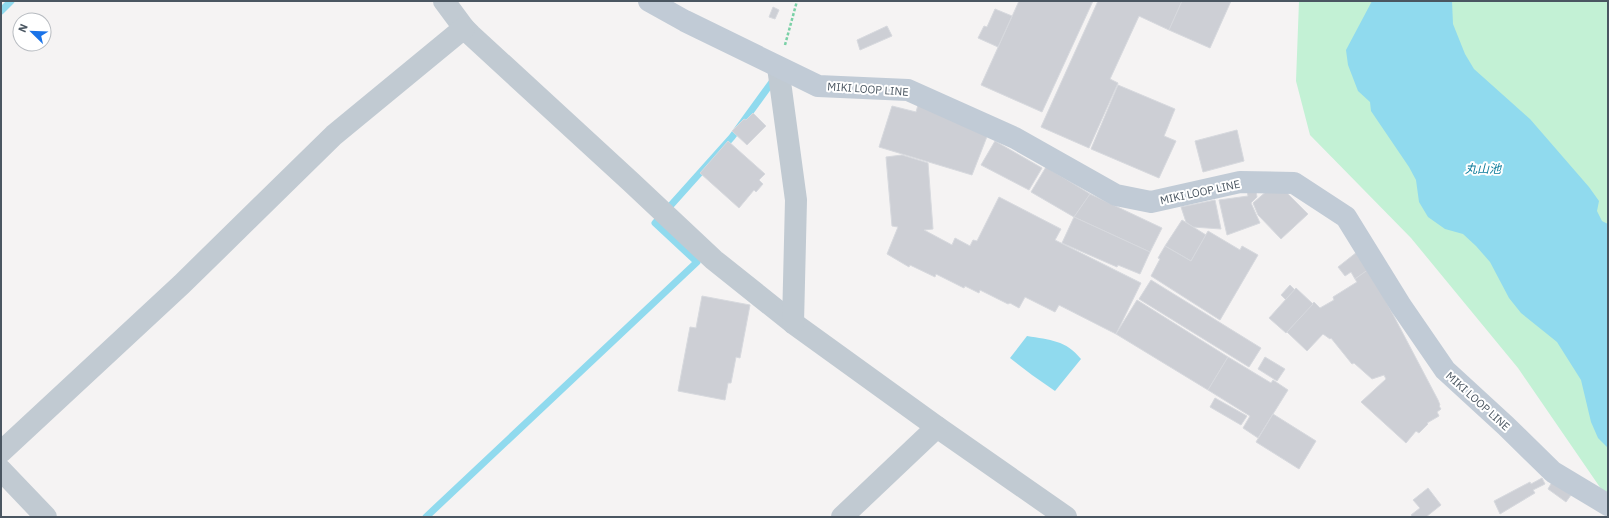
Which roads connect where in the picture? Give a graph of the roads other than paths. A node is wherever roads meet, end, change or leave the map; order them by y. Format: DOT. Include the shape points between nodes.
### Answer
graph roads {
  1 [pos="444,1"];
  2 [pos="649,1"];
  3 [pos="464,28"];
  4 [pos="778,67"];
  5 [pos="793,323"];
  6 [pos="937,427"];
  7 [pos="1,452"];
  8 [pos="1,470"];
  9 [pos="1608,505"];
  10 [pos="46,517"];
  11 [pos="842,517"];
  12 [pos="1066,517"];
  1 -- 3 [label="street"];
  2 -- 4 [label="main road, MIKI LOOP LINE"];
  3 -- 5 [label="street" via="714,260"];
  3 -- 7 [label="street" via="334,135 182,284"];
  4 -- 5 [label="street" via="796,200"];
  4 -- 9 [label="main road, MIKI LOOP LINE" via="818,86 908,90 1015,138 1116,195 1151,202 1240,182 1294,184 1346,217 1444,370 1553,472"];
  5 -- 6 [label="street"];
  6 -- 11 [label="street"];
  6 -- 12 [label="street"];
  8 -- 10 [label="street"];
}
